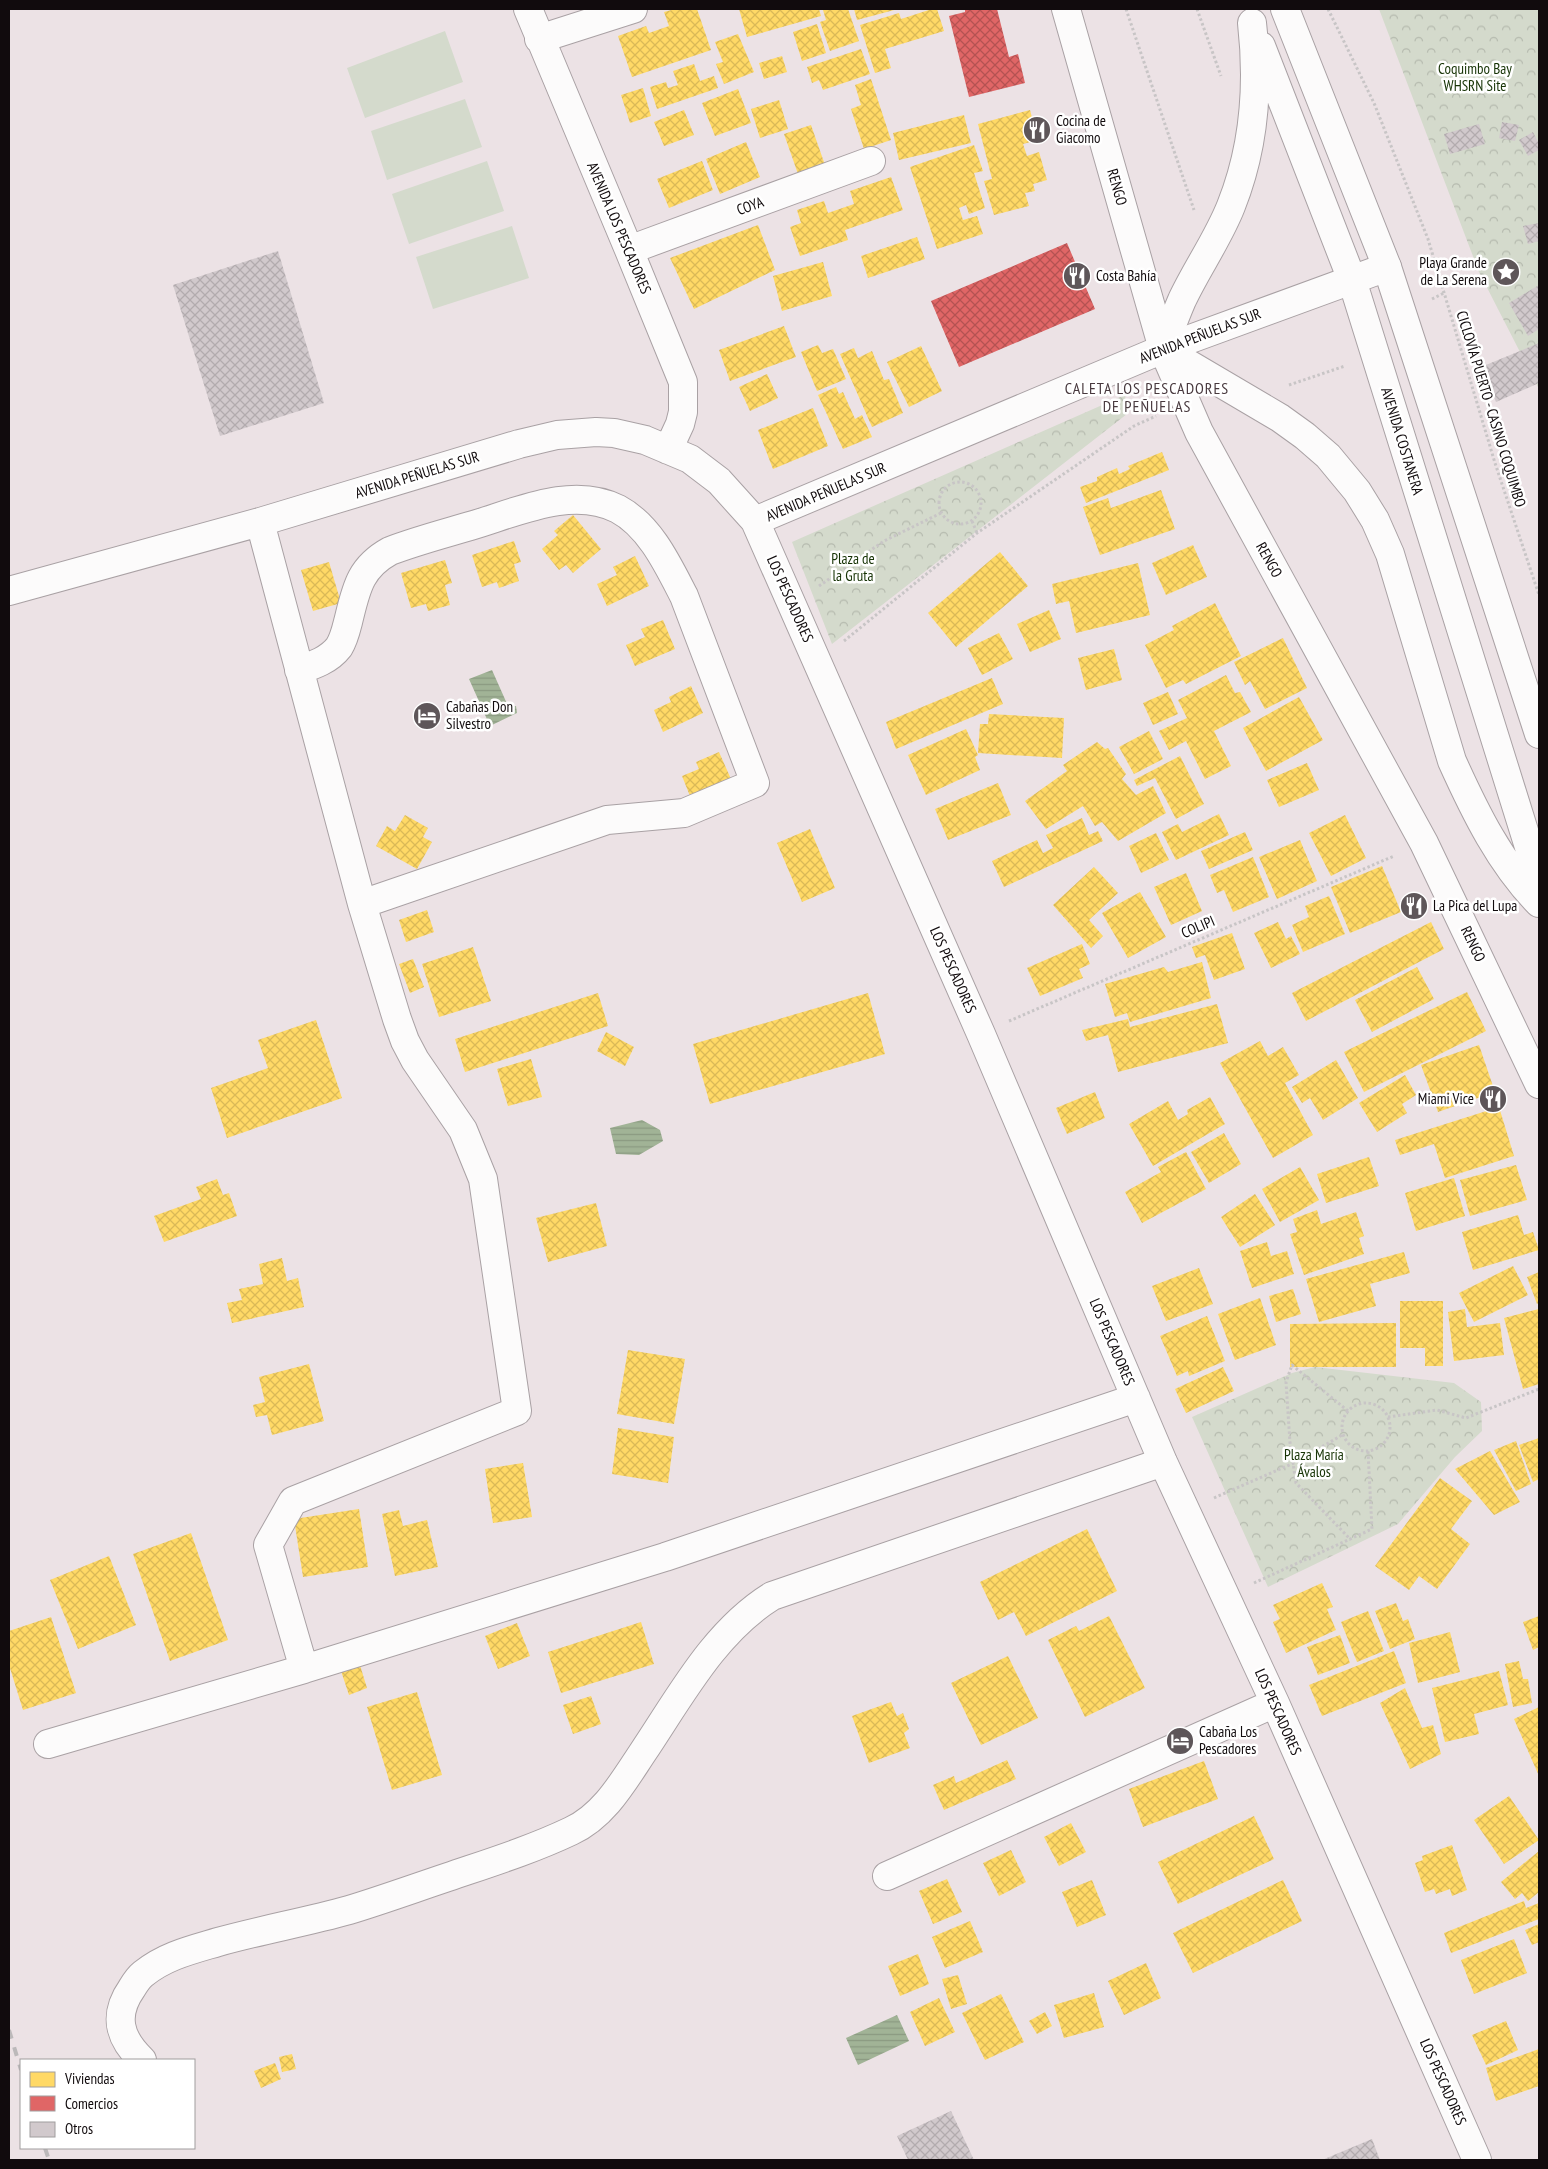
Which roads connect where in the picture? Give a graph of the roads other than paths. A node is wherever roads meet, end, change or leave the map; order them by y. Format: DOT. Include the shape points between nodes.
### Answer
graph roads {
  1 [pos="528,9"];
  2 [pos="633,9"];
  3 [pos="1066,9"];
  4 [pos="1285,9"];
  5 [pos="1250,16"];
  6 [pos="539,39"];
  7 [pos="871,161"];
  8 [pos="630,250"];
  9 [pos="1387,267"];
  10 [pos="1352,280"];
  11 [pos="1163,350"];
  12 [pos="668,450"];
  13 [pos="755,521"];
  14 [pos="260,522"];
  15 [pos="9,591"];
  16 [pos="299,670"];
  17 [pos="1539,734"];
  18 [pos="1539,879"];
  19 [pos="1539,903"];
  20 [pos="362,904"];
  21 [pos="1539,1084"];
  22 [pos="1136,1398"];
  23 [pos="1163,1462"];
  24 [pos="304,1669"];
  25 [pos="1275,1703"];
  26 [pos="48,1744"];
  27 [pos="888,1876"];
  28 [pos="141,2059"];
  29 [pos="1477,2160"];
  1 -- 6 [label="street, AVENIDA LOS PESCADORES"];
  2 -- 6 [label="street"];
  3 -- 11 [label="street, RENGO"];
  4 -- 9 [label="street"];
  5 -- 10 [label="street, AVENIDA COSTANERA"];
  5 -- 11 [label="street" via="1256,60 1256,98 1242,173 1224,222 1183,300"];
  6 -- 8 [label="street, AVENIDA LOS PESCADORES"];
  7 -- 8 [label="street, COYA"];
  8 -- 12 [label="street, AVENIDA LOS PESCADORES" via="683,382 683,412"];
  9 -- 10 [label="street, AVENIDA PEÑUELAS SUR"];
  9 -- 17 [label="street"];
  10 -- 11 [label="street, AVENIDA PEÑUELAS SUR"];
  10 -- 18 [label="street, AVENIDA COSTANERA"];
  11 -- 13 [label="street, AVENIDA PEÑUELAS SUR"];
  11 -- 19 [label="street" via="1305,436 1328,456 1357,491 1390,554 1459,777 1507,864 1520,884"];
  11 -- 21 [label="street, RENGO" via="1199,432 1424,843"];
  12 -- 13 [label="street, AVENIDA PEÑUELAS SUR" via="690,459 719,481"];
  12 -- 14 [label="street, AVENIDA PEÑUELAS SUR" via="645,440 614,433 557,435"];
  13 -- 22 [label="street, LOS PESCADORES" via="982,1034"];
  14 -- 15 [label="street, AVENIDA PEÑUELAS SUR"];
  14 -- 16 [label="street"];
  16 -- 20 [label="street"];
  16 -- 20 [label="street" via="319,663 340,646 356,588 369,566 390,551 547,503 586,500 604,504 634,520 674,576 755,783 684,813 600,822"];
  20 -- 24 [label="street" via="405,1041 463,1130 483,1179 517,1411 293,1501 268,1545"];
  22 -- 23 [label="street, LOS PESCADORES"];
  22 -- 24 [label="street" via="664,1557"];
  23 -- 25 [label="street, LOS PESCADORES"];
  23 -- 28 [label="street" via="772,1596 754,1607 725,1637 694,1676 615,1794 593,1816 572,1831 350,1910 164,1959 141,1976 121,2008 120,2024 125,2040"];
  24 -- 26 [label="street"];
  25 -- 27 [label="street"];
  25 -- 29 [label="street, LOS PESCADORES"];
}
